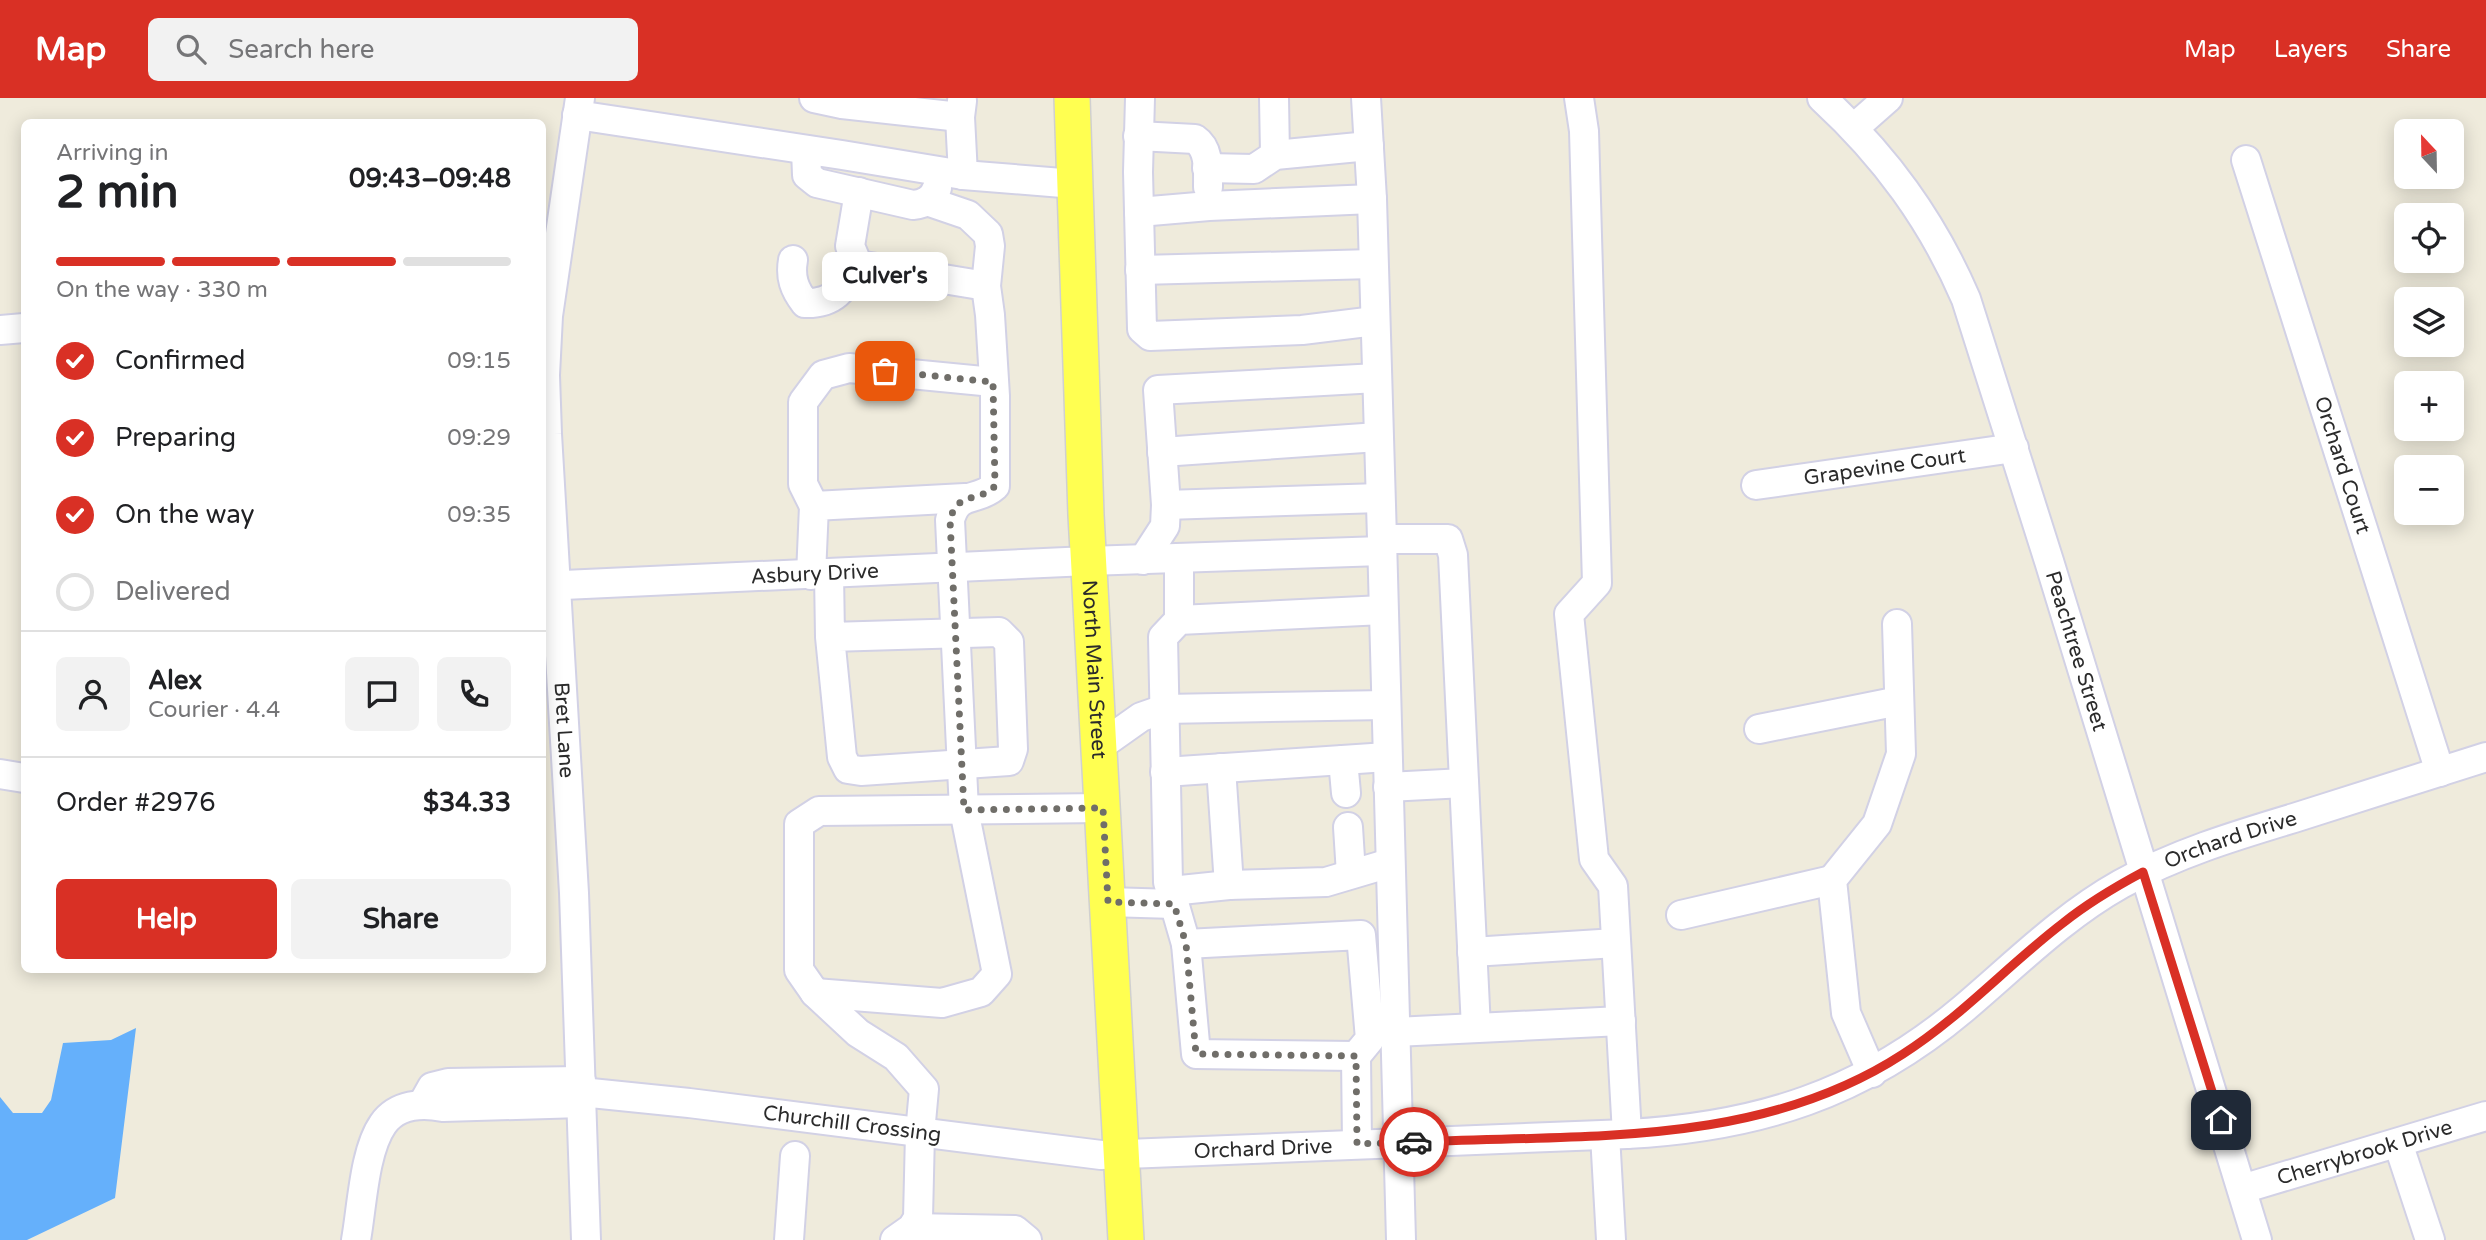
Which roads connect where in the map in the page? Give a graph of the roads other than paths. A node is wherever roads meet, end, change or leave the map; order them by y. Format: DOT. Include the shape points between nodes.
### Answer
graph roads {
  1 [pos="814,98"];
  2 [pos="1072,98"];
  3 [pos="1140,98"];
  4 [pos="1274,98"];
  5 [pos="1366,98"];
  6 [pos="1579,98"];
  7 [pos="1822,98"];
  8 [pos="1888,98"];
  9 [pos="578,107"];
  10 [pos="961,108"];
  11 [pos="1854,128"];
  12 [pos="1138,136"];
  13 [pos="1369,146"];
  14 [pos="806,150"];
  15 [pos="1275,155"];
  16 [pos="2246,160"];
  17 [pos="1208,168"];
  18 [pos="951,174"];
  19 [pos="1075,184"];
  20 [pos="859,192"];
  21 [pos="1371,199"];
  22 [pos="927,201"];
  23 [pos="1209,206"];
  24 [pos="1139,212"];
  25 [pos="793,260"];
  26 [pos="1373,264"];
  27 [pos="858,265"];
  28 [pos="1140,270"];
  29 [pos="986,286"];
  30 [pos="1375,321"];
  31 [pos="21,328"];
  32 [pos="0,330"];
  33 [pos="1377,378"];
  34 [pos="993,382"];
  35 [pos="1378,437"];
  36 [pos="2014,448"];
  37 [pos="1162,452"];
  38 [pos="1756,485"];
  39 [pos="965,498"];
  40 [pos="1380,498"];
  41 [pos="1166,505"];
  42 [pos="814,506"];
  43 [pos="1382,545"];
  44 [pos="1179,558"];
  45 [pos="1143,560"];
  46 [pos="1088,561"];
  47 [pos="952,569"];
  48 [pos="820,574"];
  49 [pos="549,585"];
  50 [pos="1383,610"];
  51 [pos="1179,620"];
  52 [pos="1896,624"];
  53 [pos="956,632"];
  54 [pos="830,637"];
  55 [pos="1899,701"];
  56 [pos="1386,705"];
  57 [pos="1164,709"];
  58 [pos="1759,729"];
  59 [pos="1100,746"];
  60 [pos="1387,757"];
  61 [pos="2486,757"];
  62 [pos="1343,760"];
  63 [pos="963,763"];
  64 [pos="1220,768"];
  65 [pos="1165,772"];
  66 [pos="2440,772"];
  67 [pos="0,775"];
  68 [pos="21,778"];
  69 [pos="1464,783"];
  70 [pos="1388,787"];
  71 [pos="1346,793"];
  72 [pos="1103,808"];
  73 [pos="964,810"];
  74 [pos="1348,827"];
  75 [pos="1391,863"];
  76 [pos="2143,872"];
  77 [pos="1351,874"];
  78 [pos="1832,880"];
  79 [pos="1229,886"];
  80 [pos="1172,898"];
  81 [pos="1108,902"];
  82 [pos="1681,915"];
  83 [pos="1616,943"];
  84 [pos="1186,944"];
  85 [pos="1472,952"];
  86 [pos="816,993"];
  87 [pos="1621,1021"];
  88 [pos="1476,1028"];
  89 [pos="1395,1032"];
  90 [pos="1356,1056"];
  91 [pos="1872,1073"];
  92 [pos="581,1092"];
  93 [pos="2486,1116"];
  94 [pos="920,1133"];
  95 [pos="1616,1135"];
  96 [pos="1398,1143"];
  97 [pos="2398,1143"];
  98 [pos="1357,1144"];
  99 [pos="1121,1154"];
  100 [pos="796,1156"];
  101 [pos="2242,1189"];
  102 [pos="904,1234"];
  103 [pos="356,1240"];
  104 [pos="586,1240"];
  105 [pos="789,1240"];
  106 [pos="1027,1240"];
  107 [pos="1126,1240"];
  108 [pos="1401,1240"];
  109 [pos="1611,1240"];
  110 [pos="2257,1240"];
  111 [pos="2430,1240"];
  1 -- 10 [label="street" via="842,104"];
  2 -- 19 [label="main road, North Main Street"];
  3 -- 12 [label="street"];
  4 -- 15 [label="street"];
  5 -- 13 [label="street"];
  6 -- 83 [label="street" via="1584,131 1597,583 1569,614 1594,859 1613,886"];
  7 -- 11 [label="street, Peachtree Street"];
  8 -- 11 [label="street"];
  9 -- 14 [label="street"];
  9 -- 49 [label="street, Bret Lane" via="546,345"];
  10 -- 18 [label="street"];
  11 -- 36 [label="street, Peachtree Street" via="1895,175 1952,267"];
  12 -- 17 [label="street" via="1195,139 1207,157"];
  12 -- 24 [label="street"];
  13 -- 15 [label="street"];
  13 -- 21 [label="street"];
  14 -- 18 [label="street"];
  14 -- 20 [label="street" via="811,180"];
  15 -- 17 [label="street" via="1254,169"];
  16 -- 66 [label="street, Orchard Court"];
  17 -- 23 [label="street"];
  18 -- 19 [label="street"];
  18 -- 22 [label="street"];
  19 -- 46 [label="main road, North Main Street"];
  20 -- 22 [label="street" via="913,205"];
  20 -- 27 [label="street" via="850,246"];
  21 -- 23 [label="street"];
  21 -- 26 [label="street"];
  22 -- 29 [label="street" via="968,215 988,233"];
  23 -- 24 [label="street"];
  24 -- 28 [label="street"];
  25 -- 27 [label="street" via="795,290 805,303 821,304 843,290"];
  26 -- 28 [label="street"];
  26 -- 30 [label="street"];
  27 -- 29 [label="street"];
  28 -- 30 [label="street" via="1142,329 1150,336 1302,330"];
  29 -- 34 [label="street"];
  30 -- 33 [label="street"];
  31 -- 32 [label="street"];
  33 -- 35 [label="street"];
  33 -- 37 [label="street" via="1158,390"];
  34 -- 39 [label="street" via="995,486 982,496"];
  34 -- 42 [label="street" via="849,368 823,375 803,401 803,484"];
  35 -- 37 [label="street"];
  35 -- 40 [label="street"];
  36 -- 38 [label="street, Grapevine Court"];
  36 -- 76 [label="street, Peachtree Street"];
  37 -- 41 [label="street"];
  39 -- 42 [label="street"];
  39 -- 47 [label="street" via="950,520"];
  40 -- 41 [label="street"];
  40 -- 43 [label="street"];
  41 -- 45 [label="street" via="1165,526"];
  42 -- 48 [label="street"];
  43 -- 44 [label="street, Asbury Drive"];
  43 -- 50 [label="street"];
  43 -- 69 [label="street, Asbury Drive" via="1448,539 1453,555"];
  44 -- 45 [label="street, Asbury Drive"];
  44 -- 51 [label="street"];
  45 -- 46 [label="street, Asbury Drive"];
  46 -- 47 [label="street, Asbury Drive"];
  46 -- 59 [label="main road, North Main Street"];
  47 -- 48 [label="street, Asbury Drive"];
  47 -- 53 [label="street"];
  48 -- 49 [label="street, Asbury Drive"];
  48 -- 54 [label="street"];
  49 -- 92 [label="street, Bret Lane" via="574,892"];
  50 -- 51 [label="street"];
  50 -- 56 [label="street"];
  51 -- 57 [label="street" via="1163,637"];
  52 -- 55 [label="street"];
  53 -- 54 [label="street"];
  53 -- 63 [label="street"];
  53 -- 63 [label="street" via="999,632 1009,642 1013,749 1009,761"];
  54 -- 63 [label="street" via="842,757 848,769"];
  55 -- 58 [label="street"];
  55 -- 78 [label="street" via="1901,754 1877,824"];
  56 -- 57 [label="street"];
  56 -- 60 [label="street"];
  57 -- 59 [label="street" via="1141,717"];
  57 -- 65 [label="street"];
  59 -- 72 [label="main road, North Main Street"];
  60 -- 62 [label="street"];
  60 -- 70 [label="street"];
  61 -- 66 [label="street, Orchard Drive"];
  62 -- 64 [label="street"];
  62 -- 71 [label="street"];
  63 -- 73 [label="street"];
  64 -- 65 [label="street"];
  64 -- 79 [label="street"];
  65 -- 80 [label="street"];
  66 -- 76 [label="street, Orchard Drive" via="2218,842"];
  67 -- 68 [label="street"];
  69 -- 70 [label="street"];
  69 -- 85 [label="street"];
  70 -- 75 [label="street"];
  72 -- 73 [label="street"];
  72 -- 81 [label="main road, North Main Street"];
  73 -- 86 [label="street" via="819,811 799,824 799,970"];
  73 -- 86 [label="street" via="997,974 981,992 942,1003"];
  74 -- 77 [label="street"];
  75 -- 77 [label="street"];
  75 -- 89 [label="street"];
  76 -- 91 [label="street, Orchard Drive" via="2081,910 1933,1033"];
  76 -- 101 [label="street, Peachtree Street"];
  77 -- 79 [label="street" via="1326,882"];
  78 -- 82 [label="street"];
  78 -- 91 [label="street" via="1846,1013"];
  79 -- 80 [label="street"];
  80 -- 81 [label="street"];
  80 -- 84 [label="street"];
  81 -- 99 [label="main road, North Main Street"];
  83 -- 85 [label="street"];
  83 -- 87 [label="street"];
  84 -- 90 [label="street" via="1196,1054"];
  84 -- 90 [label="street" via="1361,936 1370,1039"];
  85 -- 88 [label="street"];
  86 -- 94 [label="street" via="858,1033 896,1056 925,1088"];
  87 -- 88 [label="street"];
  87 -- 95 [label="street"];
  88 -- 89 [label="street"];
  89 -- 96 [label="street"];
  90 -- 98 [label="street"];
  91 -- 95 [label="street, Orchard Drive" via="1772,1112 1704,1127"];
  92 -- 94 [label="street, Churchill Crossing"];
  92 -- 103 [label="street, Churchill Crossing" via="448,1083 432,1087 423,1104 408,1106 383,1124 368,1168"];
  92 -- 104 [label="street, Bret Lane"];
  93 -- 97 [label="street, Cherrybrook Drive"];
  94 -- 99 [label="street, Churchill Crossing"];
  94 -- 102 [label="street" via="918,1218"];
  95 -- 96 [label="street, Orchard Drive"];
  95 -- 109 [label="street"];
  96 -- 98 [label="street, Orchard Drive"];
  96 -- 108 [label="street"];
  97 -- 101 [label="street, Cherrybrook Drive"];
  97 -- 111 [label="street"];
  98 -- 99 [label="street, Orchard Drive"];
  99 -- 107 [label="main road, North Main Street"];
  100 -- 105 [label="street"];
  101 -- 110 [label="street, Peachtree Street"];
  102 -- 106 [label="street" via="1014,1230"];
}
